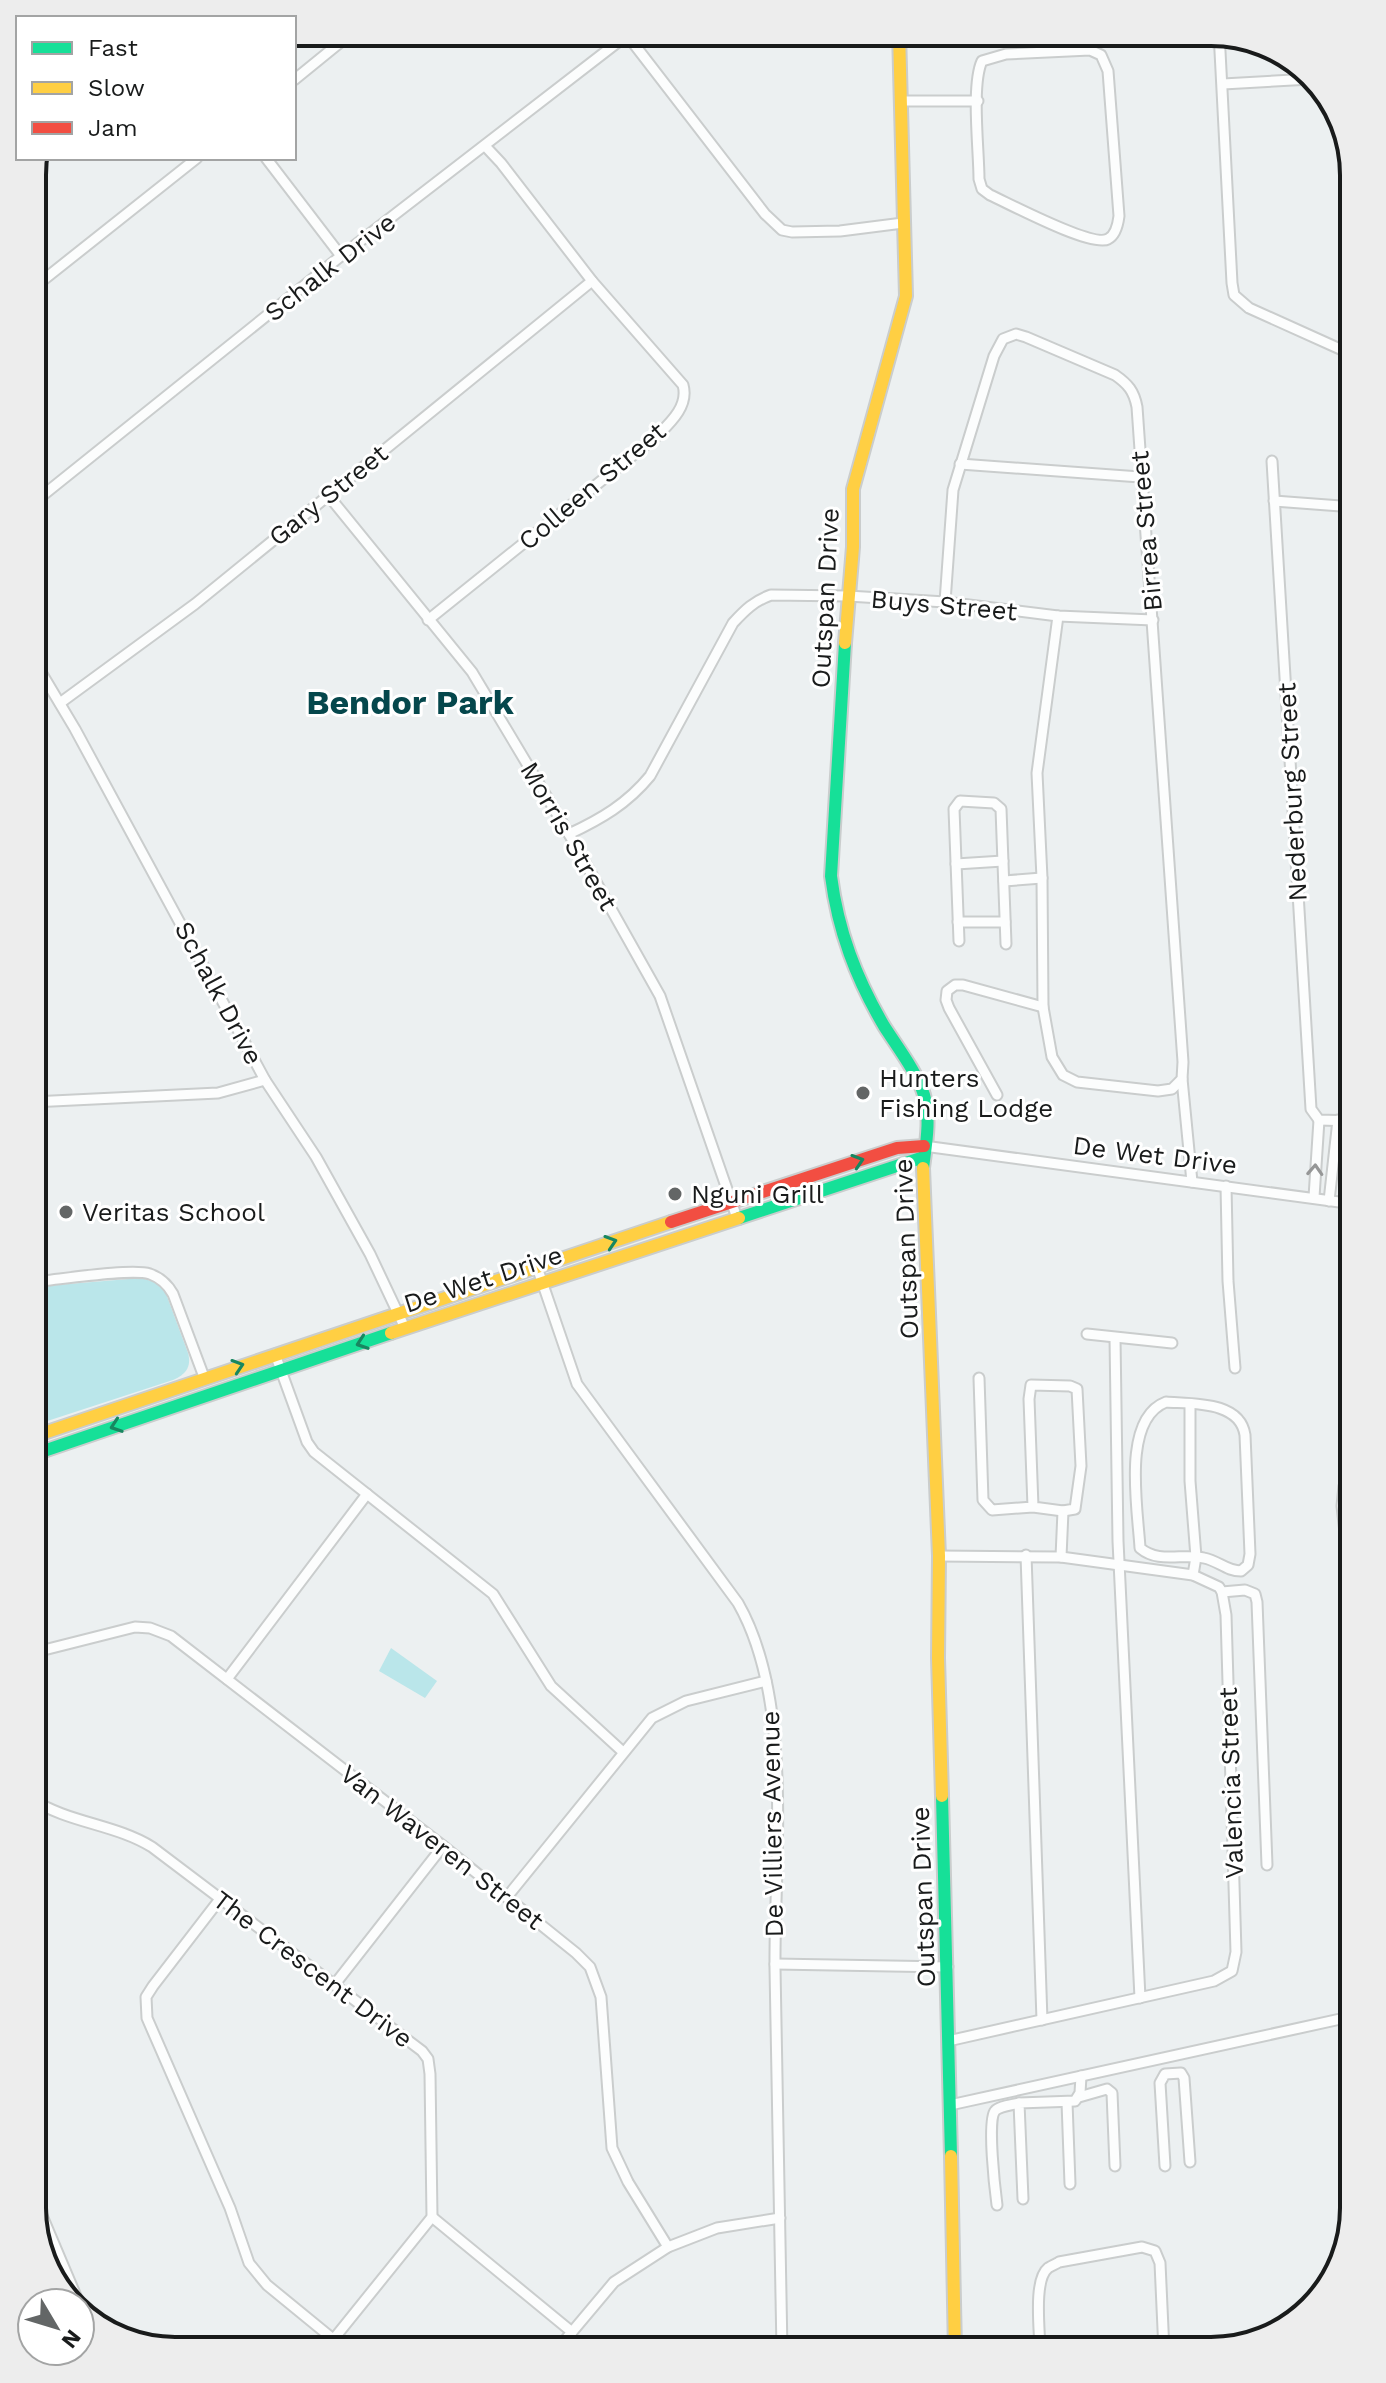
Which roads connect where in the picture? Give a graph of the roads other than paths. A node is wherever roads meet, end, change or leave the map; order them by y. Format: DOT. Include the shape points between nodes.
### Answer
graph roads {
  1 [pos="336,46"];
  2 [pos="614,46"];
  3 [pos="638,46"];
  4 [pos="899,46"];
  5 [pos="1220,46"];
  6 [pos="296,78"];
  7 [pos="1298,80"];
  8 [pos="1223,84"];
  9 [pos="901,101"];
  10 [pos="978,101"];
  11 [pos="486,147"];
  12 [pos="194,160"];
  13 [pos="268,160"];
  14 [pos="903,223"];
  15 [pos="341,256"];
  16 [pos="46,278"];
  17 [pos="592,281"];
  18 [pos="1340,349"];
  19 [pos="1272,461"];
  20 [pos="960,464"];
  21 [pos="1140,477"];
  22 [pos="46,493"];
  23 [pos="328,495"];
  24 [pos="1274,501"];
  25 [pos="1340,506"];
  26 [pos="848,596"];
  27 [pos="945,602"];
  28 [pos="1058,616"];
  29 [pos="428,620"];
  30 [pos="1153,620"];
  31 [pos="46,680"];
  32 [pos="60,703"];
  33 [pos="569,834"];
  34 [pos="1003,861"];
  35 [pos="956,864"];
  36 [pos="1042,878"];
  37 [pos="1004,881"];
  38 [pos="958,922"];
  39 [pos="1005,922"];
  40 [pos="959,941"];
  41 [pos="1006,944"];
  42 [pos="1043,1007"];
  43 [pos="265,1080"];
  44 [pos="1180,1083"];
  45 [pos="997,1095"];
  46 [pos="46,1101"];
  47 [pos="1319,1120"];
  48 [pos="1338,1120"];
  49 [pos="924,1152"];
  50 [pos="1192,1182"];
  51 [pos="1226,1186"];
  52 [pos="1314,1197"];
  53 [pos="1329,1201"];
  54 [pos="1340,1202"];
  55 [pos="732,1203"];
  56 [pos="737,1218"];
  57 [pos="537,1267"];
  58 [pos="46,1281"];
  59 [pos="543,1284"];
  60 [pos="398,1312"];
  61 [pos="405,1328"];
  62 [pos="1087,1334"];
  63 [pos="1115,1338"];
  64 [pos="1172,1343"];
  65 [pos="275,1354"];
  66 [pos="1235,1368"];
  67 [pos="281,1371"];
  68 [pos="204,1377"];
  69 [pos="979,1378"];
  70 [pos="1190,1405"];
  71 [pos="46,1432"];
  72 [pos="46,1450"];
  73 [pos="367,1494"];
  74 [pos="1033,1507"];
  75 [pos="1063,1511"];
  76 [pos="1026,1555"];
  77 [pos="939,1556"];
  78 [pos="1061,1557"];
  79 [pos="1196,1557"];
  80 [pos="1120,1566"];
  81 [pos="1193,1575"];
  82 [pos="1222,1592"];
  83 [pos="46,1649"];
  84 [pos="227,1679"];
  85 [pos="766,1681"];
  86 [pos="623,1752"];
  87 [pos="46,1808"];
  88 [pos="443,1846"];
  89 [pos="1267,1865"];
  90 [pos="507,1897"];
  91 [pos="220,1899"];
  92 [pos="775,1964"];
  93 [pos="948,1967"];
  94 [pos="335,1984"];
  95 [pos="1140,1998"];
  96 [pos="1340,2019"];
  97 [pos="1042,2020"];
  98 [pos="948,2041"];
  99 [pos="1173,2056"];
  100 [pos="1176,2073"];
  101 [pos="1081,2076"];
  102 [pos="1079,2097"];
  103 [pos="1067,2102"];
  104 [pos="1019,2103"];
  105 [pos="950,2105"];
  106 [pos="1190,2162"];
  107 [pos="1115,2166"];
  108 [pos="1165,2166"];
  109 [pos="1070,2184"];
  110 [pos="1023,2199"];
  111 [pos="997,2205"];
  112 [pos="432,2217"];
  113 [pos="780,2218"];
  114 [pos="48,2229"];
  115 [pos="668,2247"];
  116 [pos="71,2284"];
  117 [pos="572,2332"];
  118 [pos="331,2337"];
  119 [pos="335,2337"];
  120 [pos="568,2337"];
  121 [pos="782,2337"];
  122 [pos="955,2337"];
  123 [pos="1040,2337"];
  124 [pos="1163,2337"];
  1 -- 6 [label="street"];
  2 -- 11 [label="street, Schalk Drive"];
  3 -- 14 [label="street" via="782,230 801,233"];
  4 -- 9 [label="street, Outspan Drive"];
  5 -- 8 [label="street"];
  7 -- 8 [label="street"];
  8 -- 18 [label="street" via="1234,295 1249,308"];
  9 -- 10 [label="street"];
  9 -- 14 [label="street, Outspan Drive"];
  10 -- 10 [label="street" via="984,58 1090,50 1101,55 1109,76 1119,216 1108,239 1082,237 982,189"];
  11 -- 15 [label="street, Schalk Drive"];
  11 -- 17 [label="street, Colleen Street"];
  12 -- 16 [label="street"];
  13 -- 15 [label="street"];
  14 -- 26 [label="street, Outspan Drive" via="906,296 855,478"];
  15 -- 22 [label="street, Schalk Drive"];
  17 -- 23 [label="street, Gary Street"];
  17 -- 29 [label="street, Colleen Street" via="683,385 679,410 657,436"];
  19 -- 24 [label="street, Nederburg Street"];
  20 -- 21 [label="street"];
  20 -- 21 [label="street, Birrea Street" via="998,345 1016,334 1126,383 1137,407"];
  20 -- 27 [label="street, Birrea Street" via="951,503"];
  21 -- 30 [label="street, Birrea Street"];
  23 -- 29 [label="street, Morris Street"];
  23 -- 32 [label="street, Gary Street" via="195,604"];
  24 -- 25 [label="street"];
  24 -- 47 [label="street, Nederburg Street" via="1311,1109"];
  26 -- 27 [label="street, Buys Street"];
  26 -- 33 [label="street, Buys Street" via="771,595 748,606 733,623 650,776 619,807"];
  26 -- 49 [label="street, Outspan Drive" via="833,895 853,970 924,1093"];
  27 -- 28 [label="street, Buys Street"];
  28 -- 30 [label="street, Buys Street"];
  28 -- 36 [label="street" via="1037,762"];
  29 -- 33 [label="street, Morris Street" via="472,672"];
  30 -- 44 [label="street, Birrea Street" via="1183,1062"];
  31 -- 32 [label="street, Schalk Drive"];
  32 -- 43 [label="street, Schalk Drive"];
  33 -- 55 [label="street, Morris Street" via="660,996"];
  34 -- 35 [label="street"];
  34 -- 35 [label="street" via="1001,809 960,801 954,809"];
  34 -- 37 [label="street"];
  35 -- 38 [label="street"];
  36 -- 37 [label="street"];
  36 -- 42 [label="street"];
  37 -- 39 [label="street"];
  38 -- 39 [label="street"];
  38 -- 40 [label="street"];
  39 -- 41 [label="street"];
  42 -- 44 [label="street" via="1052,1057 1063,1075 1077,1082 1158,1091"];
  42 -- 45 [label="street" via="963,985 947,991 949,1008"];
  43 -- 46 [label="street" via="218,1093"];
  43 -- 60 [label="street, Schalk Drive" via="316,1157"];
  44 -- 50 [label="street, Birrea Street"];
  47 -- 48 [label="street"];
  52 -- 47 [label="street, Nederburg Street, one-way"];
  48 -- 53 [label="street"];
  49 -- 50 [label="street, De Wet Drive"];
  55 -- 49 [label="street, De Wet Drive, one-way" via="897,1148"];
  49 -- 56 [label="street, De Wet Drive"];
  49 -- 77 [label="street, Outspan Drive"];
  50 -- 51 [label="street, De Wet Drive"];
  51 -- 52 [label="street, De Wet Drive"];
  51 -- 66 [label="street"];
  52 -- 53 [label="street, De Wet Drive"];
  53 -- 54 [label="street, De Wet Drive"];
  55 -- 56 [label="street, Morris Street"];
  57 -- 55 [label="street, De Wet Drive, one-way"];
  56 -- 59 [label="street, De Wet Drive"];
  57 -- 59 [label="street, De Villiers Avenue"];
  57 -- 60 [label="street, De Wet Drive"];
  58 -- 68 [label="street" via="155,1276 173,1294"];
  59 -- 61 [label="street, De Wet Drive"];
  59 -- 85 [label="street, De Villiers Avenue" via="577,1384 738,1603 755,1636"];
  60 -- 61 [label="street, Schalk Drive"];
  60 -- 65 [label="street, De Wet Drive"];
  61 -- 67 [label="street, De Wet Drive, one-way"];
  62 -- 63 [label="street"];
  63 -- 64 [label="street"];
  63 -- 80 [label="street"];
  65 -- 67 [label="street"];
  68 -- 65 [label="street, De Wet Drive, one-way"];
  67 -- 72 [label="street, De Wet Drive, one-way"];
  67 -- 73 [label="street" via="307,1442"];
  68 -- 71 [label="street, De Wet Drive"];
  69 -- 74 [label="street" via="983,1500 992,1510"];
  70 -- 79 [label="street"];
  70 -- 79 [label="street" via="1160,1404 1143,1426 1136,1459 1140,1548 1157,1557"];
  70 -- 79 [label="street" via="1214,1406 1241,1421 1250,1545 1250,1561 1241,1571"];
  73 -- 84 [label="street"];
  73 -- 86 [label="street" via="493,1594 551,1686"];
  74 -- 75 [label="street"];
  74 -- 75 [label="street" via="1031,1385 1073,1387 1079,1397 1081,1466 1075,1509"];
  75 -- 78 [label="street"];
  76 -- 77 [label="street"];
  76 -- 78 [label="street"];
  76 -- 97 [label="street"];
  77 -- 93 [label="street, Outspan Drive"];
  78 -- 80 [label="street"];
  79 -- 81 [label="street"];
  80 -- 81 [label="street"];
  80 -- 95 [label="street"];
  81 -- 82 [label="street"];
  82 -- 89 [label="street" via="1251,1591 1257,1602"];
  82 -- 95 [label="street, Valencia Street" via="1235,1962 1222,1978"];
  83 -- 84 [label="street, Van Waveren Street" via="119,1630 150,1628 171,1636"];
  84 -- 88 [label="street, Van Waveren Street"];
  85 -- 86 [label="street" via="665,1710"];
  85 -- 92 [label="street, De Villiers Avenue" via="776,1763"];
  86 -- 90 [label="street"];
  87 -- 91 [label="street, The Crescent Drive" via="145,1843"];
  88 -- 90 [label="street, Van Waveren Street"];
  88 -- 94 [label="street"];
  90 -- 115 [label="street, Van Waveren Street" via="590,1967 603,2015 612,2148"];
  91 -- 94 [label="street, The Crescent Drive"];
  91 -- 118 [label="street" via="146,1997 147,2018 249,2263 261,2281"];
  92 -- 93 [label="street"];
  92 -- 113 [label="street, De Villiers Avenue"];
  93 -- 98 [label="street, Outspan Drive"];
  94 -- 112 [label="street, The Crescent Drive" via="428,2059"];
  95 -- 97 [label="street, Valencia Street"];
  96 -- 99 [label="street"];
  97 -- 98 [label="street, Valencia Street"];
  98 -- 105 [label="street, Outspan Drive"];
  99 -- 100 [label="street"];
  99 -- 101 [label="street"];
  100 -- 106 [label="street" via="1184,2078"];
  100 -- 108 [label="street" via="1163,2075 1160,2083"];
  101 -- 102 [label="street"];
  101 -- 105 [label="street"];
  102 -- 103 [label="street"];
  102 -- 107 [label="street" via="1107,2089 1112,2093"];
  103 -- 104 [label="street"];
  103 -- 109 [label="street"];
  104 -- 110 [label="street"];
  104 -- 111 [label="street" via="993,2112"];
  105 -- 122 [label="street, Outspan Drive"];
  112 -- 117 [label="street"];
  112 -- 119 [label="street"];
  113 -- 115 [label="street" via="717,2228"];
  113 -- 121 [label="street, De Villiers Avenue"];
  114 -- 116 [label="street"];
  115 -- 117 [label="street" via="614,2282"];
  117 -- 120 [label="street"];
  123 -- 124 [label="street" via="1041,2279 1048,2267 1150,2248 1160,2263"];
}
